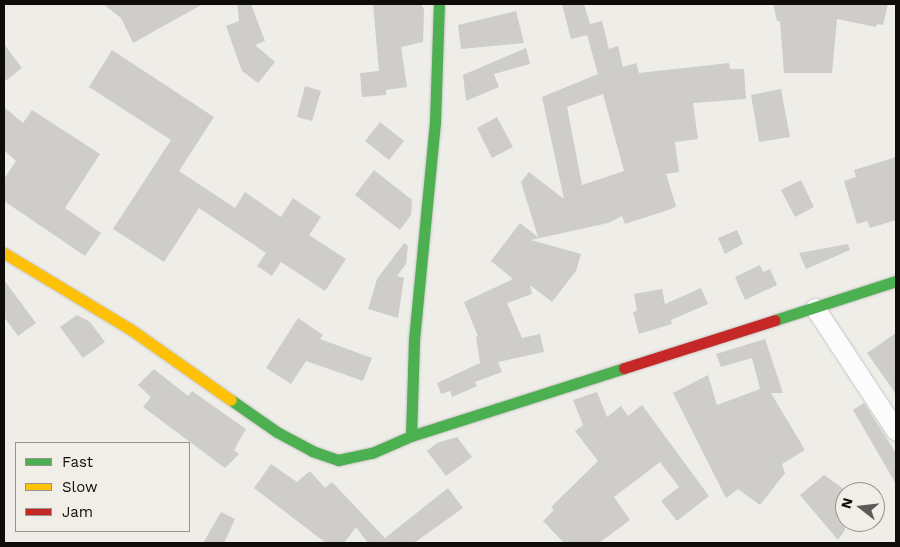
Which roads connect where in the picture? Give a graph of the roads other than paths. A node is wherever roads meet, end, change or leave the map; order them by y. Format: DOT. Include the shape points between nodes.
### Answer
graph roads {
  1 [pos="439,4"];
  2 [pos="4,253"];
  3 [pos="896,281"];
  4 [pos="815,308"];
  5 [pos="896,431"];
  6 [pos="411,436"];
  1 -- 6 [label="street" via="435,122 414,340"];
  2 -- 6 [label="street" via="130,329 277,432 312,452 338,460 372,453"];
  3 -- 4 [label="street"];
  4 -- 5 [label="street"];
  4 -- 6 [label="street"];
}
